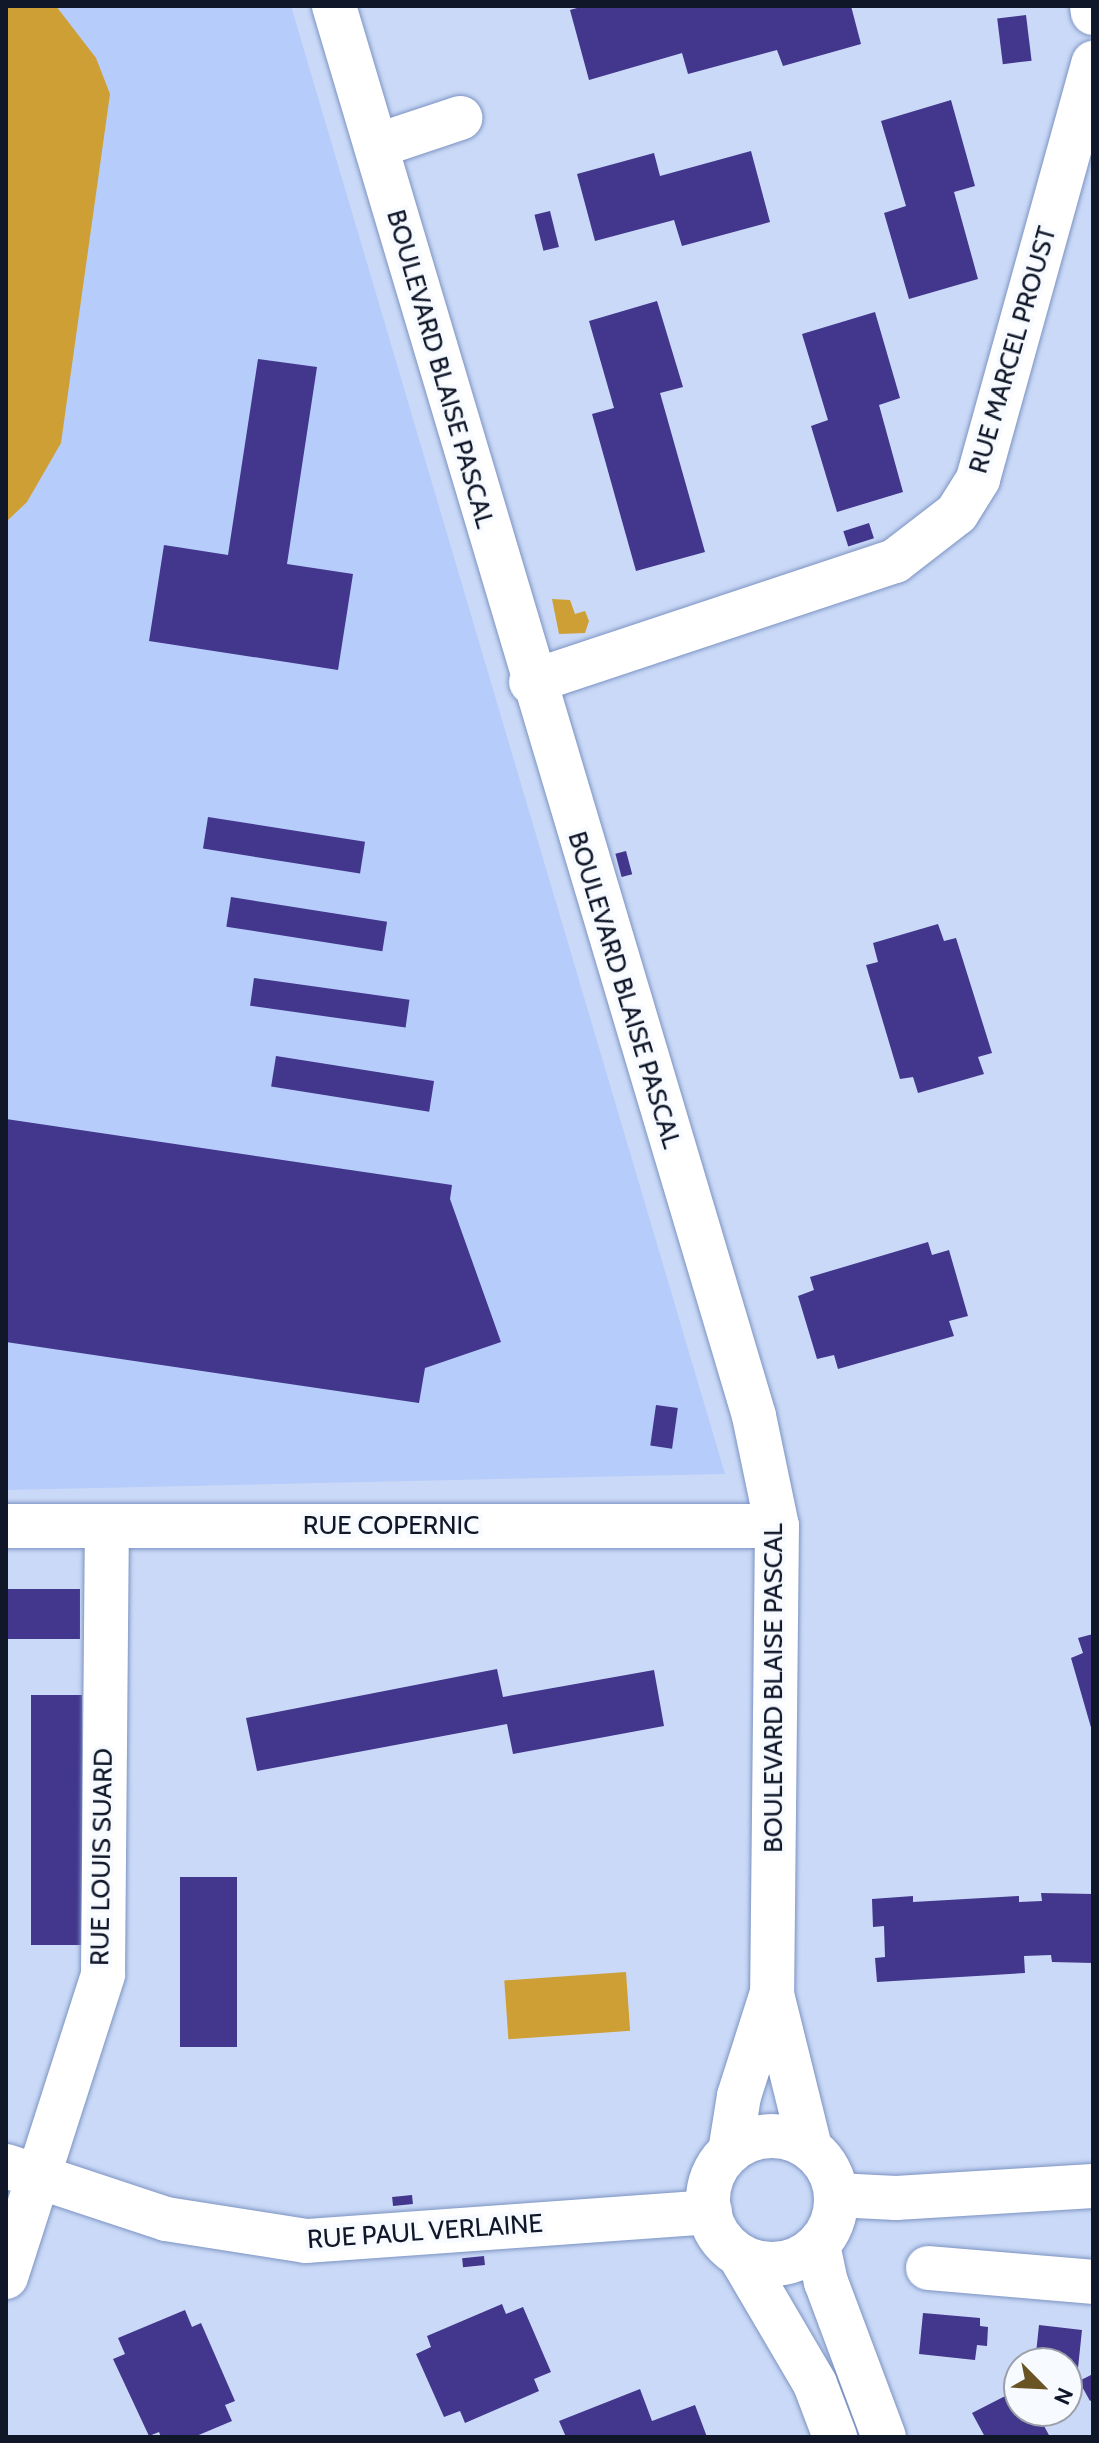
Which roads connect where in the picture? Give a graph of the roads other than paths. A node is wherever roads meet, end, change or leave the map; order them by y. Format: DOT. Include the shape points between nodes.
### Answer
graph roads {
  1 [pos="334,6"];
  2 [pos="1092,6"];
  3 [pos="1093,13"];
  4 [pos="1093,63"];
  5 [pos="460,118"];
  6 [pos="376,146"];
  7 [pos="531,682"];
  8 [pos="6,1526"];
  9 [pos="777,1526"];
  10 [pos="107,1528"];
  11 [pos="772,1994"];
  12 [pos="810,2148"];
  13 [pos="730,2152"];
  14 [pos="22,2171"];
  15 [pos="1093,2186"];
  16 [pos="836,2195"];
  17 [pos="710,2212"];
  18 [pos="818,2245"];
  19 [pos="740,2256"];
  20 [pos="928,2268"];
  21 [pos="6,2277"];
  22 [pos="1093,2282"];
  23 [pos="835,2437"];
  24 [pos="884,2437"];
  1 -- 6 [label="street, BOULEVARD BLAISE PASCAL"];
  2 -- 3 [label="street"];
  4 -- 7 [label="street, RUE MARCEL PROUST" via="978,479 957,513 895,561"];
  5 -- 6 [label="street"];
  6 -- 7 [label="street, BOULEVARD BLAISE PASCAL"];
  7 -- 9 [label="street, BOULEVARD BLAISE PASCAL" via="754,1416"];
  8 -- 10 [label="street, RUE COPERNIC"];
  9 -- 10 [label="street, RUE COPERNIC"];
  9 -- 11 [label="street, BOULEVARD BLAISE PASCAL"];
  10 -- 14 [label="street, RUE LOUIS SUARD" via="103,1974"];
  11 -- 12 [label="street, BOULEVARD BLAISE PASCAL"];
  11 -- 13 [label="street, BOULEVARD BLAISE PASCAL" via="739,2096"];
  12 -- 13 [label="street" via="776,2135 758,2137"];
  12 -- 16 [label="street, BOULEVARD BLAISE PASCAL" via="823,2161"];
  13 -- 17 [label="street, BOULEVARD BLAISE PASCAL" via="709,2187"];
  14 -- 17 [label="street, RUE PAUL VERLAINE" via="166,2219 306,2241"];
  14 -- 21 [label="street, RUE LOUIS SUARD"];
  15 -- 16 [label="street" via="896,2198"];
  16 -- 18 [label="street" via="832,2222"];
  17 -- 19 [label="street" via="721,2239"];
  18 -- 19 [label="street" via="786,2263"];
  18 -- 24 [label="street" via="826,2282"];
  19 -- 23 [label="street" via="815,2384"];
  20 -- 22 [label="street"];
}
